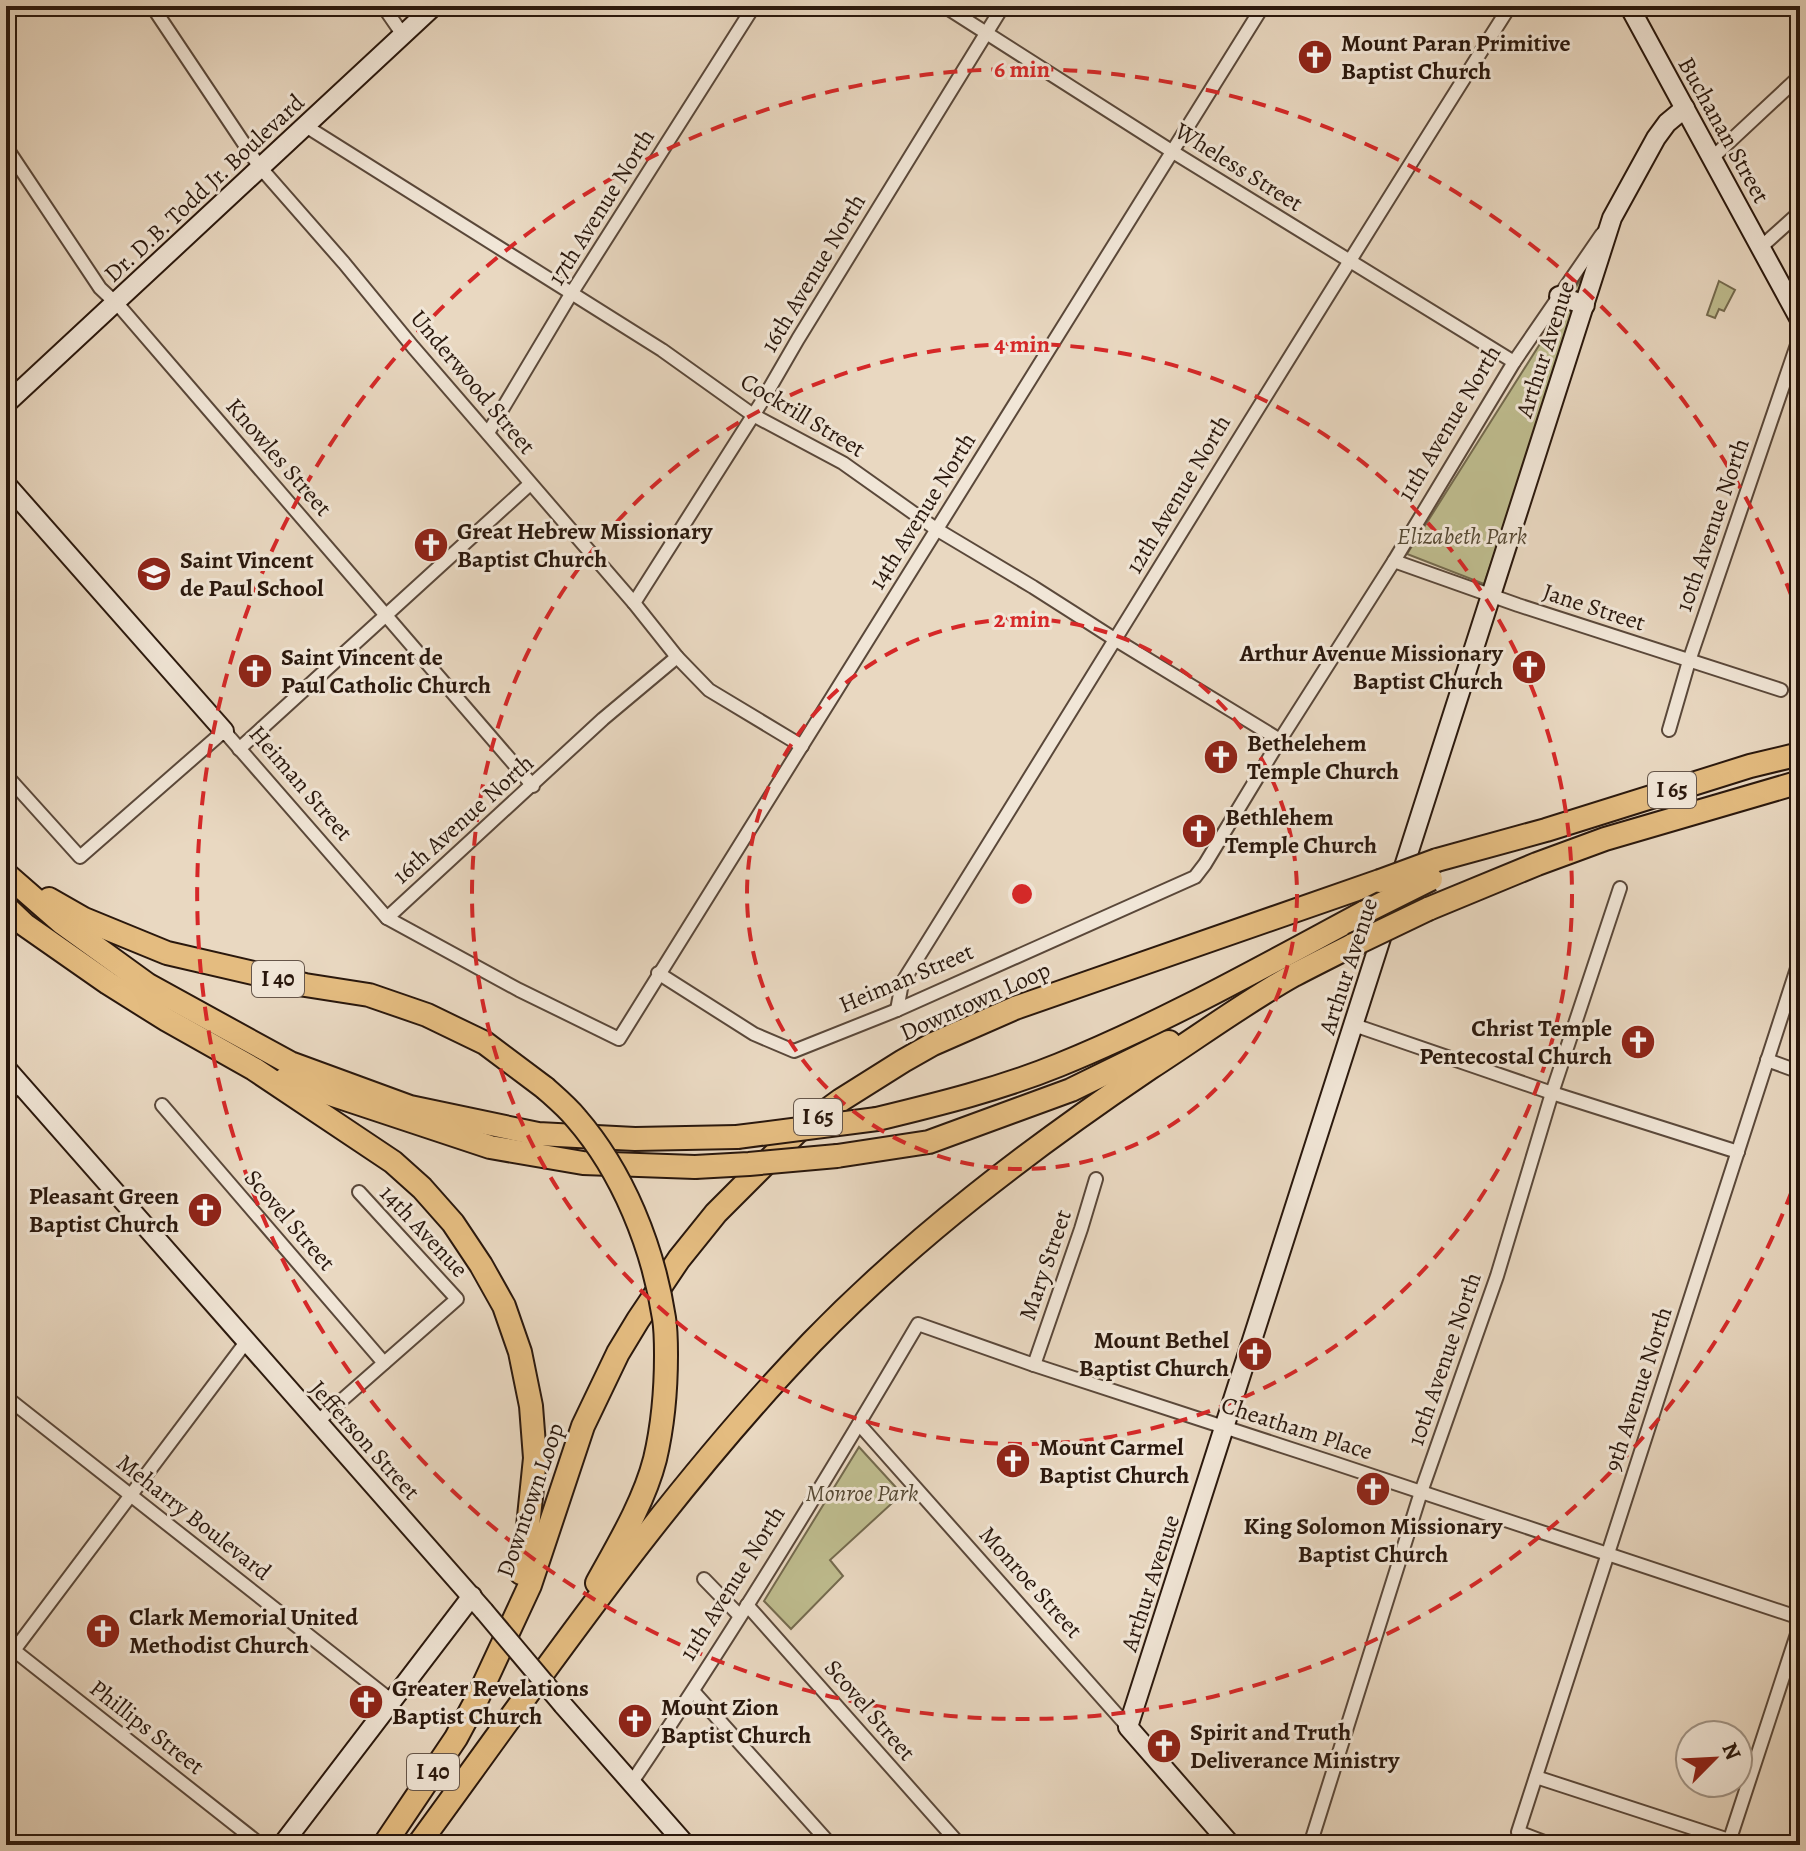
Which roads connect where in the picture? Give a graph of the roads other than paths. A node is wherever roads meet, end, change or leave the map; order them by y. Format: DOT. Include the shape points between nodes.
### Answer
graph roads {
  1 [pos="152,6"];
  2 [pos="383,6"];
  3 [pos="434,6"];
  4 [pos="754,6"];
  5 [pos="944,6"];
  6 [pos="1003,6"];
  7 [pos="1263,6"];
  8 [pos="1510,6"];
  9 [pos="1629,6"];
  10 [pos="986,33"];
  11 [pos="403,35"];
  12 [pos="1800,76"];
  13 [pos="1685,108"];
  14 [pos="304,125"];
  15 [pos="6,147"];
  16 [pos="1173,152"];
  17 [pos="1712,158"];
  18 [pos="259,166"];
  19 [pos="1800,212"];
  20 [pos="1612,218"];
  21 [pos="1761,247"];
  22 [pos="1349,260"];
  23 [pos="571,294"];
  24 [pos="1559,296"];
  25 [pos="116,303"];
  26 [pos="1585,305"];
  27 [pos="1800,320"];
  28 [pos="1800,336"];
  29 [pos="1514,362"];
  30 [pos="6,404"];
  31 [pos="753,415"];
  32 [pos="488,433"];
  33 [pos="6,484"];
  34 [pos="530,484"];
  35 [pos="936,529"];
  36 [pos="1394,561"];
  37 [pos="1491,596"];
  38 [pos="634,603"];
  39 [pos="384,616"];
  40 [pos="1116,640"];
  41 [pos="677,657"];
  42 [pos="1689,661"];
  43 [pos="1781,690"];
  44 [pos="1669,730"];
  45 [pos="224,731"];
  46 [pos="1280,740"];
  47 [pos="802,746"];
  48 [pos="239,749"];
  49 [pos="1800,754"];
  50 [pos="6,775"];
  51 [pos="1800,782"];
  52 [pos="533,786"];
  53 [pos="1434,869"];
  54 [pos="6,874"];
  55 [pos="1180,885"];
  56 [pos="1620,888"];
  57 [pos="6,907"];
  58 [pos="387,918"];
  59 [pos="1800,959"];
  60 [pos="658,973"];
  61 [pos="1249,1002"];
  62 [pos="1786,1003"];
  63 [pos="1800,1007"];
  64 [pos="897,1010"];
  65 [pos="1354,1025"];
  66 [pos="619,1039"];
  67 [pos="1767,1060"];
  68 [pos="6,1068"];
  69 [pos="254,1069"];
  70 [pos="1800,1072"];
  71 [pos="19,1083"];
  72 [pos="1552,1093"];
  73 [pos="6,1100"];
  74 [pos="162,1105"];
  75 [pos="1738,1152"];
  76 [pos="1096,1179"];
  77 [pos="359,1192"];
  78 [pos="918,1324"];
  79 [pos="246,1342"];
  80 [pos="384,1363"];
  81 [pos="1034,1365"];
  82 [pos="6,1397"];
  83 [pos="317,1422"];
  84 [pos="859,1424"];
  85 [pos="1225,1427"];
  86 [pos="1421,1492"];
  87 [pos="131,1495"];
  88 [pos="1608,1554"];
  89 [pos="704,1579"];
  90 [pos="472,1596"];
  91 [pos="743,1610"];
  92 [pos="1800,1618"];
  93 [pos="1800,1625"];
  94 [pos="507,1632"];
  95 [pos="563,1643"];
  96 [pos="9,1652"];
  97 [pos="693,1691"];
  98 [pos="392,1701"];
  99 [pos="1128,1727"];
  100 [pos="1536,1777"];
  101 [pos="632,1782"];
  102 [pos="1728,1843"];
  103 [pos="261,1845"];
  104 [pos="282,1845"];
  105 [pos="384,1845"];
  106 [pos="418,1845"];
  107 [pos="686,1845"];
  108 [pos="831,1845"];
  109 [pos="960,1845"];
  110 [pos="1231,1845"];
  111 [pos="1310,1845"];
  112 [pos="1552,1845"];
  1 -- 18 [label="street, Underwood Street"];
  2 -- 11 [label="street"];
  3 -- 11 [label="street, Dr. D.B. Todd Jr. Boulevard"];
  4 -- 23 [label="street, 17th Avenue North"];
  5 -- 10 [label="street, Wheless Street"];
  6 -- 10 [label="street, 16th Avenue North"];
  7 -- 16 [label="street, 14th Avenue North"];
  8 -- 22 [label="street, 12th Avenue North"];
  9 -- 13 [label="street, Buchanan Street"];
  10 -- 16 [label="street, Wheless Street"];
  10 -- 31 [label="street, 16th Avenue North"];
  11 -- 14 [label="street, Dr. D.B. Todd Jr. Boulevard"];
  12 -- 17 [label="street"];
  13 -- 17 [label="street, Buchanan Street"];
  13 -- 20 [label="street, 11th Avenue North" via="1656,138"];
  14 -- 18 [label="street, Dr. D.B. Todd Jr. Boulevard"];
  14 -- 23 [label="street, Cockrill Street"];
  15 -- 25 [label="street, Knowles Street" via="100,288"];
  16 -- 22 [label="street, Wheless Street"];
  16 -- 35 [label="street, 14th Avenue North"];
  17 -- 21 [label="street, Buchanan Street"];
  18 -- 25 [label="street, Dr. D.B. Todd Jr. Boulevard"];
  18 -- 32 [label="street, Underwood Street"];
  19 -- 21 [label="street"];
  20 -- 24 [label="street, 11th Avenue North"];
  20 -- 26 [label="street, Arthur Avenue"];
  21 -- 27 [label="street, Buchanan Street"];
  22 -- 29 [label="street, Wheless Street"];
  22 -- 40 [label="street, 12th Avenue North"];
  23 -- 31 [label="street, Cockrill Street"];
  23 -- 32 [label="street, 17th Avenue North"];
  24 -- 26 [label="street"];
  24 -- 29 [label="street, 11th Avenue North"];
  25 -- 30 [label="street, Dr. D.B. Todd Jr. Boulevard"];
  25 -- 39 [label="street, Knowles Street"];
  26 -- 37 [label="street, Arthur Avenue"];
  28 -- 42 [label="street, 10th Avenue North"];
  29 -- 36 [label="street, 11th Avenue North"];
  31 -- 35 [label="street, Cockrill Street" via="843,463"];
  31 -- 38 [label="street, 16th Avenue North"];
  32 -- 34 [label="street, Underwood Street"];
  33 -- 45 [label="street, Heiman Street"];
  34 -- 38 [label="street, Underwood Street"];
  34 -- 39 [label="street"];
  35 -- 40 [label="street, Cockrill Street"];
  35 -- 47 [label="street, 14th Avenue North"];
  36 -- 37 [label="street, Jane Street"];
  36 -- 46 [label="street, 11th Avenue North"];
  37 -- 42 [label="street, Jane Street"];
  37 -- 65 [label="street, Arthur Avenue"];
  38 -- 41 [label="street, Underwood Street"];
  39 -- 48 [label="street"];
  39 -- 52 [label="street, Knowles Street"];
  40 -- 46 [label="street, Cockrill Street"];
  40 -- 64 [label="street, 12th Avenue North" via="902,983"];
  41 -- 47 [label="street, Underwood Street" via="709,690"];
  41 -- 52 [label="street, 16th Avenue North"];
  42 -- 43 [label="street, Jane Street"];
  42 -- 44 [label="street, 10th Avenue North"];
  45 -- 48 [label="street, Heiman Street"];
  45 -- 50 [label="street" via="80,857"];
  46 -- 55 [label="street, 11th Avenue North" via="1205,864"];
  47 -- 60 [label="street, 14th Avenue North"];
  48 -- 58 [label="street, Heiman Street"];
  49 -- 53 [label="highway, Downtown Loop / I 65"];
  51 -- 61 [label="highway, I 65, bridge" via="1537,864 1428,909"];
  52 -- 58 [label="street, 16th Avenue North"];
  53 -- 54 [label="highway, bridge" via="1365,912 1146,1027 964,1098 877,1119 737,1137 635,1139 538,1134 410,1107 290,1063 148,985"];
  53 -- 94 [label="highway, Downtown Loop / I 65, bridge" via="1380,881 1015,1008 903,1061 797,1132 716,1213 618,1353 583,1426 530,1585"];
  54 -- 95 [label="highway, I 40, bridge" via="84,919 167,953 369,995 427,1015 485,1043 545,1088 576,1117 607,1159 651,1261 664,1318 665,1403 654,1462 631,1521"];
  55 -- 64 [label="street, Heiman Street"];
  56 -- 72 [label="street, 10th Avenue North"];
  57 -- 69 [label="highway" via="108,983"];
  58 -- 66 [label="street, Heiman Street"];
  59 -- 62 [label="street, 9th Avenue North"];
  60 -- 64 [label="street, Heiman Street" via="754,1034 794,1051"];
  60 -- 66 [label="street, 14th Avenue North"];
  61 -- 69 [label="highway, bridge" via="1071,1090 929,1142 749,1164 583,1163 490,1147"];
  61 -- 95 [label="highway, I 65" via="1002,1174 849,1306 735,1427"];
  62 -- 63 [label="street"];
  62 -- 67 [label="street, 9th Avenue North"];
  65 -- 72 [label="street"];
  65 -- 85 [label="street, Arthur Avenue"];
  67 -- 70 [label="street"];
  67 -- 75 [label="street, 9th Avenue North"];
  68 -- 71 [label="street, Jefferson Street"];
  69 -- 94 [label="highway" via="393,1162 422,1188 453,1223 504,1306 520,1352 535,1458 525,1556"];
  71 -- 73 [label="street"];
  71 -- 79 [label="street, Jefferson Street"];
  72 -- 75 [label="street"];
  72 -- 86 [label="street, 10th Avenue North" via="1497,1276"];
  74 -- 80 [label="street, Scovel Street"];
  75 -- 88 [label="street, 9th Avenue North"];
  76 -- 81 [label="street, Mary Street"];
  77 -- 80 [label="street, 14th Avenue" via="457,1299"];
  78 -- 81 [label="street, Cheatham Place"];
  78 -- 84 [label="street, 11th Avenue North"];
  79 -- 83 [label="street, Jefferson Street"];
  79 -- 87 [label="street"];
  80 -- 83 [label="street"];
  81 -- 85 [label="street, Cheatham Place"];
  82 -- 87 [label="street, Meharry Boulevard"];
  83 -- 90 [label="street, Jefferson Street"];
  84 -- 91 [label="street, 11th Avenue North"];
  84 -- 99 [label="street, Monroe Street"];
  85 -- 86 [label="street, Cheatham Place"];
  85 -- 99 [label="street, Arthur Avenue"];
  86 -- 88 [label="street, Cheatham Place"];
  86 -- 111 [label="street, 10th Avenue North"];
  87 -- 96 [label="street"];
  87 -- 98 [label="street, Meharry Boulevard"];
  88 -- 92 [label="street, Cheatham Place"];
  88 -- 100 [label="street, 9th Avenue North"];
  89 -- 91 [label="street, Scovel Street"];
  90 -- 98 [label="street"];
  90 -- 101 [label="street, Jefferson Street, bridge"];
  91 -- 97 [label="street, 11th Avenue North"];
  91 -- 109 [label="street, Scovel Street"];
  93 -- 102 [label="street"];
  94 -- 105 [label="highway, Downtown Loop / I 40" via="456,1738"];
  95 -- 106 [label="highway, I 40"];
  96 -- 103 [label="street, Phillips Street"];
  97 -- 101 [label="street, 11th Avenue North"];
  97 -- 108 [label="street"];
  98 -- 104 [label="street"];
  99 -- 110 [label="street, Monroe Street"];
  100 -- 102 [label="street"];
  100 -- 112 [label="street, 9th Avenue North" via="1518,1832"];
  101 -- 107 [label="street, Jefferson Street"];
}
